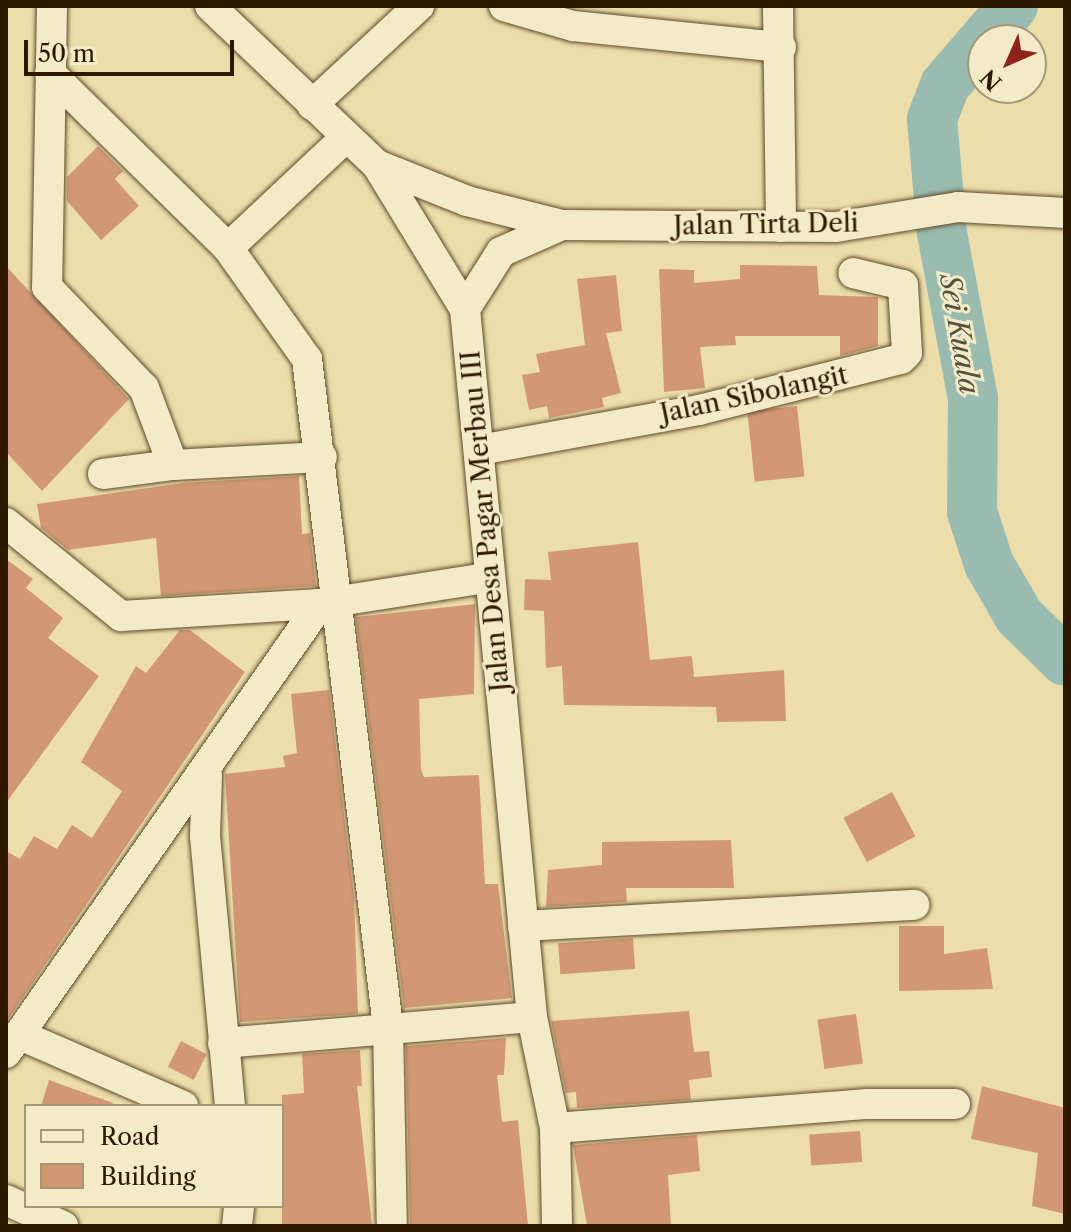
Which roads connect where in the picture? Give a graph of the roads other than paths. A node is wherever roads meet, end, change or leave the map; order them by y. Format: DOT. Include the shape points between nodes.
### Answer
graph roads {
  1 [pos="52,6"];
  2 [pos="210,6"];
  3 [pos="419,6"];
  4 [pos="504,6"];
  5 [pos="778,6"];
  6 [pos="781,47"];
  7 [pos="50,73"];
  8 [pos="312,105"];
  9 [pos="345,138"];
  10 [pos="377,165"];
  11 [pos="1065,213"];
  12 [pos="874,223"];
  13 [pos="562,225"];
  14 [pos="781,227"];
  15 [pos="228,248"];
  16 [pos="465,309"];
  17 [pos="479,450"];
  18 [pos="322,457"];
  19 [pos="173,465"];
  20 [pos="103,474"];
  21 [pos="6,523"];
  22 [pos="486,578"];
  23 [pos="329,601"];
  24 [pos="207,775"];
  25 [pos="914,905"];
  26 [pos="523,926"];
  27 [pos="532,1017"];
  28 [pos="388,1026"];
  29 [pos="223,1043"];
  30 [pos="13,1044"];
  31 [pos="178,1104"];
  32 [pos="230,1104"];
  33 [pos="955,1104"];
  34 [pos="555,1128"];
  35 [pos="6,1200"];
  36 [pos="63,1226"];
  37 [pos="392,1226"];
  38 [pos="557,1226"];
  1 -- 7 [label="street"];
  2 -- 8 [label="street, Jalan Desa Pagar Merbau III"];
  3 -- 8 [label="street"];
  4 -- 6 [label="street" via="573,26"];
  5 -- 6 [label="street"];
  6 -- 14 [label="street"];
  7 -- 15 [label="street"];
  7 -- 19 [label="street" via="42,273 57,302 144,388"];
  8 -- 9 [label="street, Jalan Desa Pagar Merbau III"];
  9 -- 10 [label="street, Jalan Desa Pagar Merbau III"];
  9 -- 15 [label="street"];
  10 -- 13 [label="street, Jalan Tirta Deli" via="467,201"];
  10 -- 16 [label="street, Jalan Desa Pagar Merbau III"];
  11 -- 12 [label="street, Jalan Tirta Deli" via="958,207"];
  12 -- 14 [label="street, Jalan Tirta Deli"];
  12 -- 17 [label="street, Jalan Sibolangit" via="863,274 903,285 907,353 901,359 699,410"];
  13 -- 14 [label="street, Jalan Tirta Deli"];
  13 -- 16 [label="street, Jalan Tirta Deli" via="501,252"];
  15 -- 18 [label="street" via="307,359"];
  16 -- 17 [label="street, Jalan Desa Pagar Merbau III"];
  17 -- 22 [label="street, Jalan Desa Pagar Merbau III"];
  18 -- 19 [label="street"];
  18 -- 23 [label="street"];
  19 -- 20 [label="street"];
  21 -- 23 [label="street" via="121,616"];
  22 -- 23 [label="street"];
  22 -- 26 [label="street, Jalan Desa Pagar Merbau III"];
  23 -- 24 [label="street"];
  23 -- 28 [label="street"];
  24 -- 29 [label="street"];
  24 -- 30 [label="street"];
  25 -- 26 [label="street"];
  26 -- 27 [label="street, Jalan Desa Pagar Merbau III"];
  27 -- 28 [label="street"];
  27 -- 34 [label="street, Jalan Desa Pagar Merbau III"];
  28 -- 29 [label="street"];
  28 -- 37 [label="street"];
  29 -- 32 [label="street"];
  30 -- 31 [label="street"];
  33 -- 34 [label="street" via="868,1104"];
  34 -- 38 [label="street, Jalan Desa Pagar Merbau III"];
  35 -- 36 [label="street"];
}
